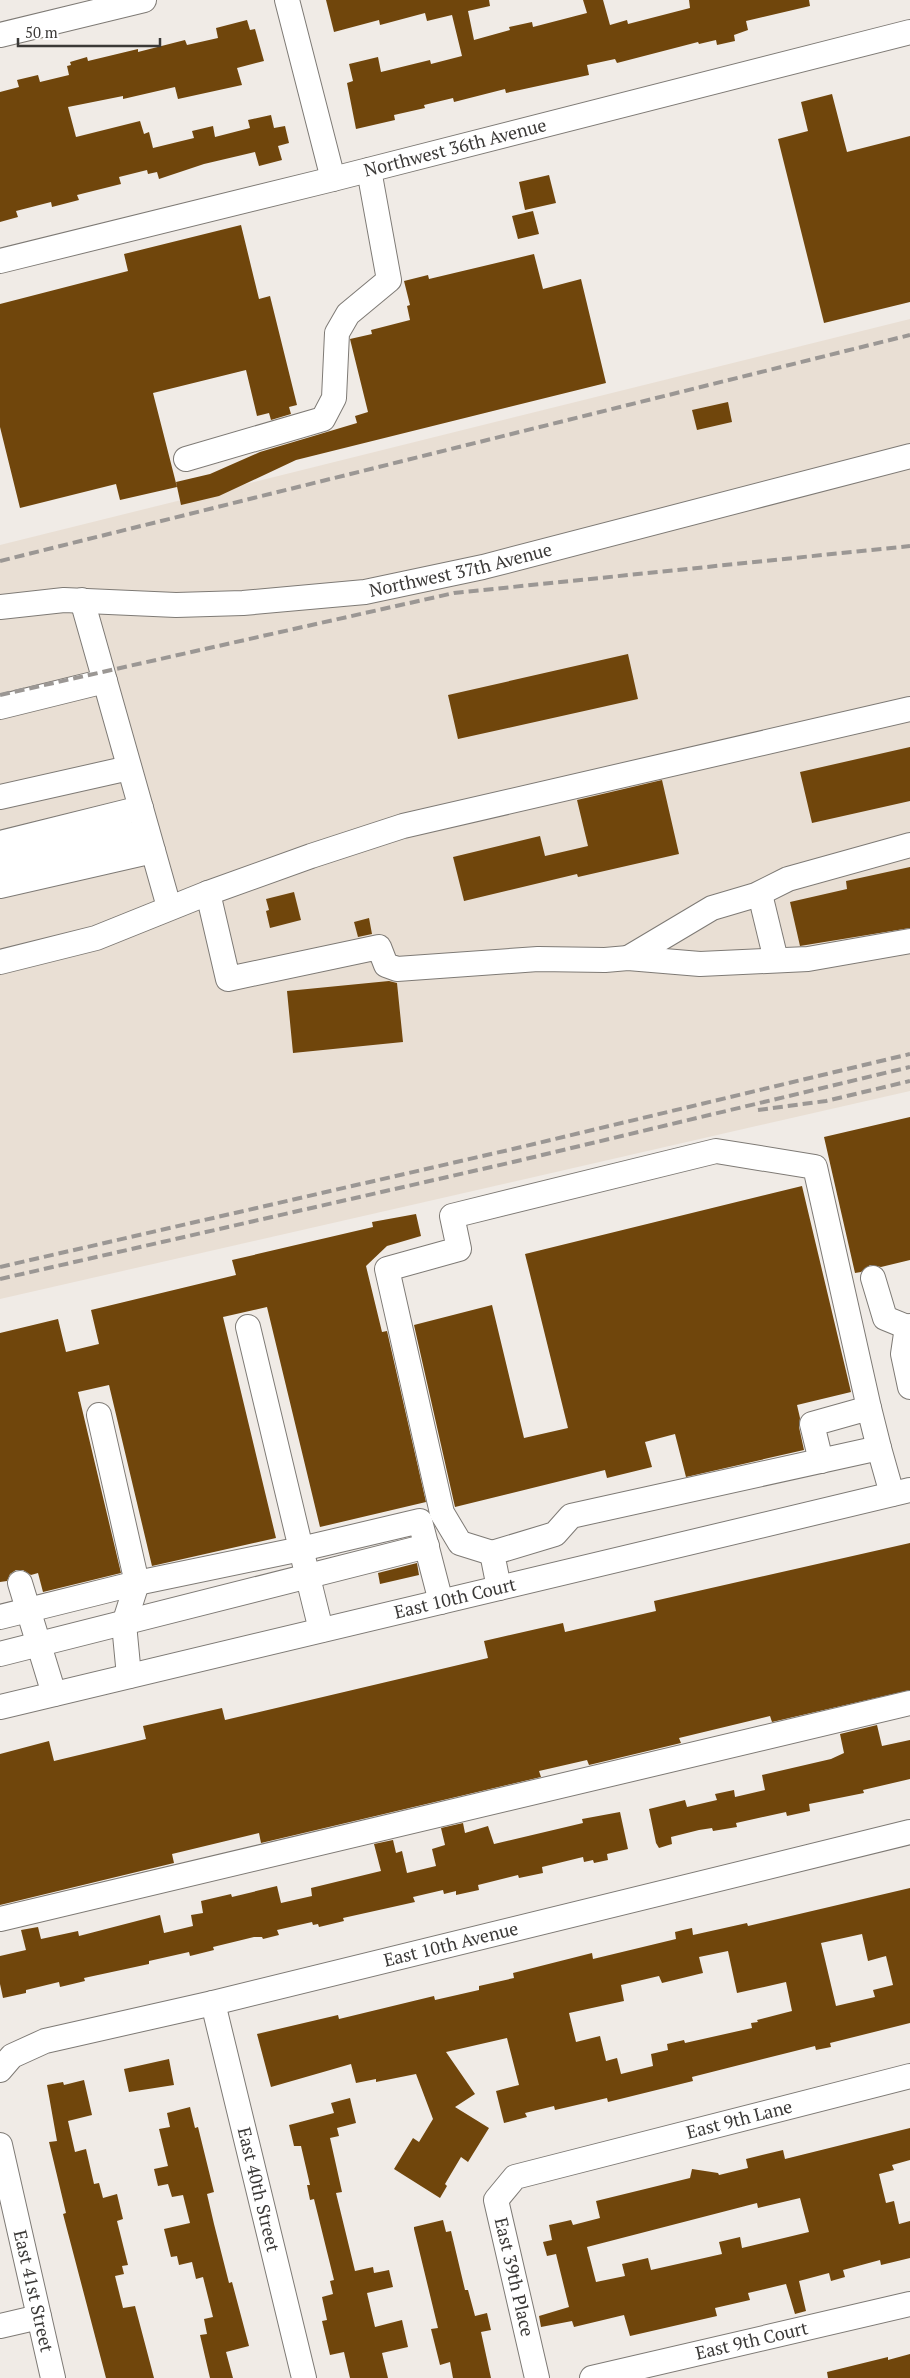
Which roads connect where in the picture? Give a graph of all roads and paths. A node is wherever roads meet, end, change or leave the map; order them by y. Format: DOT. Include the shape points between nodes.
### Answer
graph roads {
  1 [pos="144,0"];
  2 [pos="287,0"];
  3 [pos="910,32"];
  4 [pos="0,35"];
  5 [pos="369,170"];
  6 [pos="333,179"];
  7 [pos="0,261"];
  8 [pos="910,456"];
  9 [pos="186,459"];
  10 [pos="82,600"];
  11 [pos="0,606"];
  12 [pos="105,682"];
  13 [pos="0,707"];
  14 [pos="910,709"];
  15 [pos="129,768"];
  16 [pos="0,797"];
  17 [pos="141,808"];
  18 [pos="150,841"];
  19 [pos="0,843"];
  20 [pos="910,845"];
  21 [pos="0,864"];
  22 [pos="0,886"];
  23 [pos="208,893"];
  24 [pos="760,894"];
  25 [pos="169,908"];
  26 [pos="910,941"];
  27 [pos="628,958"];
  28 [pos="776,960"];
  29 [pos="0,962"];
  30 [pos="873,1278"];
  31 [pos="248,1327"];
  32 [pos="908,1327"];
  33 [pos="910,1387"];
  34 [pos="869,1408"];
  35 [pos="99,1415"];
  36 [pos="879,1448"];
  37 [pos="821,1462"];
  38 [pos="901,1492"];
  39 [pos="427,1546"];
  40 [pos="301,1548"];
  41 [pos="492,1553"];
  42 [pos="308,1576"];
  43 [pos="20,1583"];
  44 [pos="137,1583"];
  45 [pos="499,1588"];
  46 [pos="441,1602"];
  47 [pos="27,1611"];
  48 [pos="0,1617"];
  49 [pos="124,1624"];
  50 [pos="321,1630"];
  51 [pos="40,1644"];
  52 [pos="0,1654"];
  53 [pos="130,1676"];
  54 [pos="54,1694"];
  55 [pos="910,1703"];
  56 [pos="0,1707"];
  57 [pos="910,1832"];
  58 [pos="0,1919"];
  59 [pos="213,2003"];
  60 [pos="0,2070"];
  61 [pos="910,2076"];
  62 [pos="0,2145"];
  63 [pos="568,2162"];
  64 [pos="910,2304"];
  65 [pos="39,2317"];
  66 [pos="0,2326"];
  67 [pos="53,2378"];
  68 [pos="304,2378"];
  69 [pos="537,2378"];
  70 [pos="592,2378"];
  1 -- 4 [label="street"];
  2 -- 6 [label="street"];
  3 -- 5 [label="street, Northwest 36th Avenue"];
  5 -- 6 [label="street, Northwest 36th Avenue"];
  5 -- 9 [label="street" via="389,280 348,314 337,334 334,398 323,418"];
  6 -- 7 [label="street, Northwest 36th Avenue"];
  8 -- 10 [label="street, Northwest 37th Avenue" via="483,567 375,590 223,604"];
  10 -- 11 [label="street, Northwest 37th Avenue"];
  10 -- 12 [label="street"];
  12 -- 13 [label="street"];
  12 -- 15 [label="street"];
  14 -- 23 [label="street" via="403,826"];
  15 -- 16 [label="street"];
  15 -- 17 [label="street"];
  17 -- 18 [label="street"];
  17 -- 19 [label="street"];
  18 -- 21 [label="street"];
  18 -- 22 [label="street"];
  18 -- 25 [label="street"];
  20 -- 24 [label="street" via="788,879"];
  23 -- 25 [label="street"];
  23 -- 27 [label="street" via="228,979 379,946 386,965 397,969 521,959"];
  24 -- 27 [label="street" via="706,911"];
  24 -- 28 [label="street"];
  25 -- 29 [label="street" via="81,943"];
  26 -- 28 [label="street" via="827,957"];
  27 -- 28 [label="street" via="700,964"];
  30 -- 32 [label="street" via="885,1318"];
  31 -- 40 [label="street"];
  32 -- 33 [label="street" via="903,1354"];
  34 -- 36 [label="street"];
  34 -- 37 [label="street" via="812,1424"];
  34 -- 41 [label="street" via="815,1167 716,1151 452,1216 459,1249 387,1269 442,1513 460,1543"];
  35 -- 44 [label="street"];
  36 -- 37 [label="street"];
  36 -- 38 [label="street"];
  37 -- 41 [label="street" via="570,1516 555,1534"];
  38 -- 45 [label="street, East 10th Court"];
  39 -- 40 [label="street" via="420,1520"];
  39 -- 42 [label="street"];
  39 -- 46 [label="street"];
  40 -- 42 [label="street"];
  40 -- 44 [label="street"];
  41 -- 45 [label="street"];
  42 -- 49 [label="street"];
  42 -- 50 [label="street"];
  43 -- 47 [label="street"];
  44 -- 47 [label="street"];
  44 -- 49 [label="street"];
  45 -- 46 [label="street, East 10th Court"];
  46 -- 50 [label="street, East 10th Court"];
  47 -- 48 [label="street"];
  47 -- 51 [label="street"];
  49 -- 51 [label="street"];
  49 -- 53 [label="street"];
  50 -- 53 [label="street, East 10th Court"];
  51 -- 52 [label="street"];
  51 -- 54 [label="street"];
  53 -- 54 [label="street, East 10th Court"];
  54 -- 56 [label="street, East 10th Court"];
  55 -- 58 [label="street"];
  57 -- 59 [label="street, East 10th Avenue"];
  59 -- 60 [label="street, East 10th Avenue" via="46,2041 12,2056"];
  59 -- 68 [label="street, East 40th Street"];
  61 -- 63 [label="street, East 9th Lane"];
  62 -- 65 [label="street, East 41st Street"];
  63 -- 69 [label="street, East 39th Place" via="515,2177 496,2200"];
  64 -- 70 [label="street, East 9th Court"];
  65 -- 66 [label="street"];
  65 -- 67 [label="street, East 41st Street"];
}
